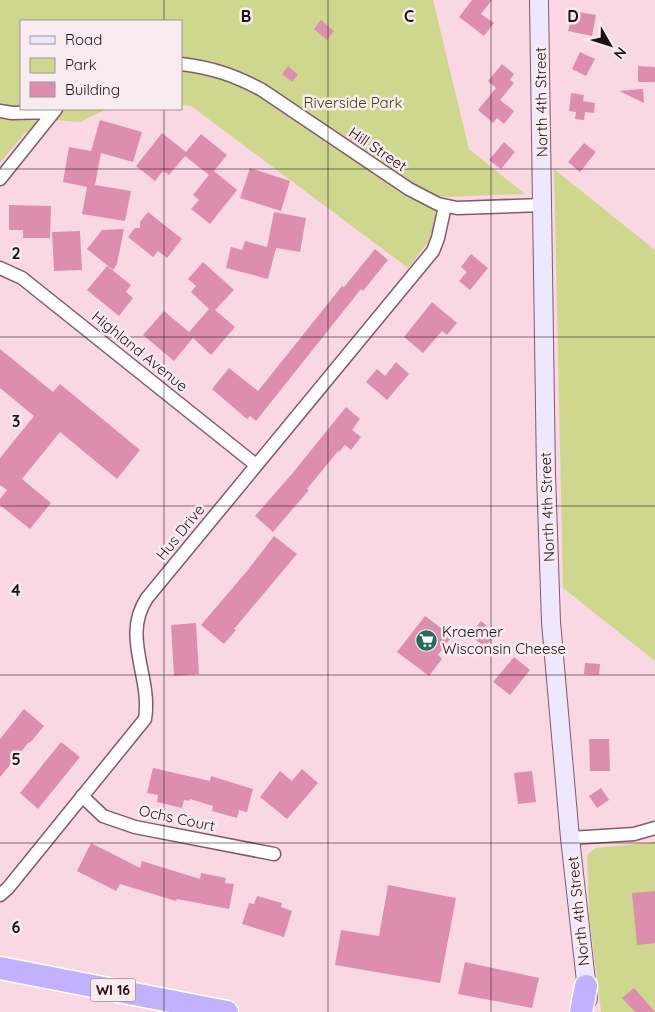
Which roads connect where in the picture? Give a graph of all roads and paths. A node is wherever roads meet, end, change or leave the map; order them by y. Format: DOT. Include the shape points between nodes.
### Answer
graph roads {
  1 [pos="539,0"];
  2 [pos="182,64"];
  3 [pos="54,110"];
  4 [pos="0,111"];
  5 [pos="0,180"];
  6 [pos="542,205"];
  7 [pos="445,206"];
  8 [pos="0,268"];
  9 [pos="256,465"];
  10 [pos="82,796"];
  11 [pos="655,828"];
  12 [pos="570,838"];
  13 [pos="274,854"];
  14 [pos="0,895"];
  15 [pos="0,968"];
  16 [pos="586,986"];
  17 [pos="226,1012"];
  18 [pos="581,1012"];
  19 [pos="589,1012"];
  1 -- 6 [label="street, North 4th Street"];
  2 -- 7 [label="street, Hill Street" via="214,69 262,90 409,189"];
  3 -- 4 [label="street"];
  3 -- 5 [label="street"];
  6 -- 7 [label="street, Hill Street"];
  6 -- 12 [label="street, North 4th Street" via="551,622"];
  7 -- 9 [label="street, Hus Drive" via="433,251"];
  8 -- 9 [label="street, Highland Avenue" via="22,278"];
  9 -- 10 [label="street, Hus Drive" via="140,609 136,628 145,689 145,719"];
  10 -- 13 [label="street, Ochs Court" via="103,816 135,827"];
  10 -- 14 [label="street, Hus Drive"];
  11 -- 12 [label="street" via="634,834"];
  12 -- 16 [label="street, North 4th Street"];
  15 -- 17 [label="highway, WI 16"];
  16 -- 18 [label="highway"];
  16 -- 19 [label="street, North 4th Street"];
}
